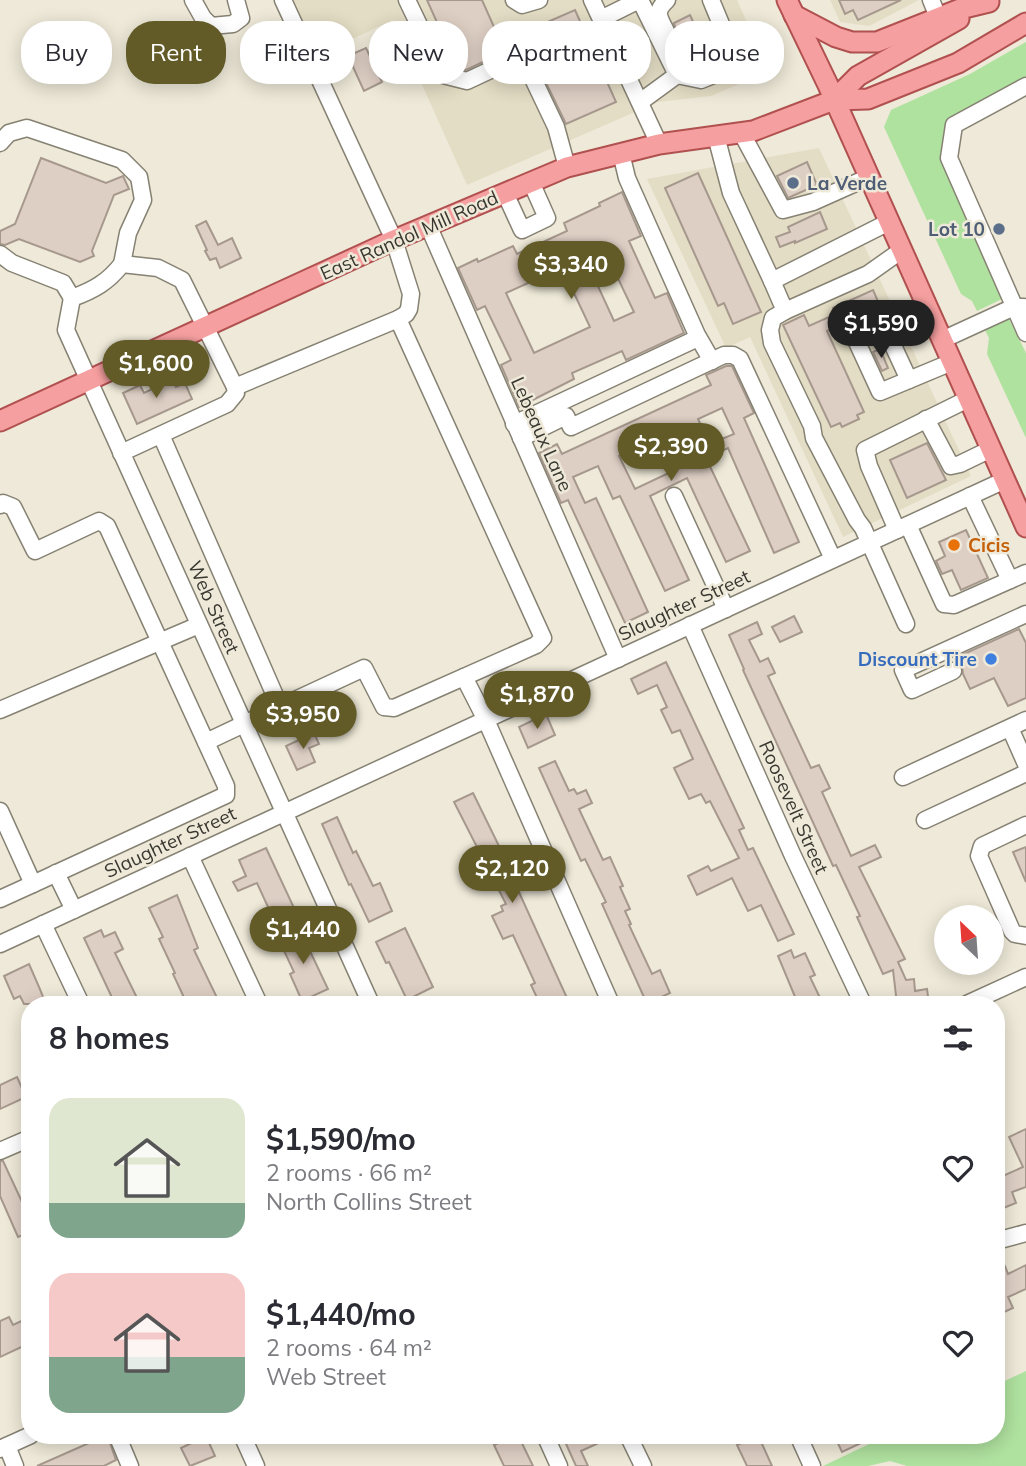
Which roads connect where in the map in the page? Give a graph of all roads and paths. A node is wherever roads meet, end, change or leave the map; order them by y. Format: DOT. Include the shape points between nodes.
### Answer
graph roads {
  1 [pos="193,0"];
  2 [pos="236,0"];
  3 [pos="283,0"];
  4 [pos="407,0"];
  5 [pos="514,0"];
  6 [pos="539,0"];
  7 [pos="592,0"];
  8 [pos="639,0"];
  9 [pos="667,0"];
  10 [pos="711,0"];
  11 [pos="990,1"];
  12 [pos="791,7"];
  13 [pos="934,9"];
  14 [pos="601,19"];
  15 [pos="720,21"];
  16 [pos="1026,23"];
  17 [pos="665,28"];
  18 [pos="665,53"];
  19 [pos="665,81"];
  20 [pos="1026,86"];
  21 [pos="834,100"];
  22 [pos="640,102"];
  23 [pos="741,132"];
  24 [pos="716,136"];
  25 [pos="0,143"];
  26 [pos="659,144"];
  27 [pos="621,153"];
  28 [pos="567,167"];
  29 [pos="869,177"];
  30 [pos="531,182"];
  31 [pos="505,193"];
  32 [pos="889,222"];
  33 [pos="428,225"];
  34 [pos="394,240"];
  35 [pos="902,250"];
  36 [pos="0,254"];
  37 [pos="122,264"];
  38 [pos="772,281"];
  39 [pos="72,298"];
  40 [pos="927,306"];
  41 [pos="1020,307"];
  42 [pos="785,311"];
  43 [pos="398,319"];
  44 [pos="206,326"];
  45 [pos="884,326"];
  46 [pos="1026,333"];
  47 [pos="698,338"];
  48 [pos="942,340"];
  49 [pos="712,361"];
  50 [pos="952,362"];
  51 [pos="909,380"];
  52 [pos="88,381"];
  53 [pos="235,387"];
  54 [pos="968,398"];
  55 [pos="563,409"];
  56 [pos="926,418"];
  57 [pos="0,421"];
  58 [pos="522,426"];
  59 [pos="161,435"];
  60 [pos="991,449"];
  61 [pos="121,453"];
  62 [pos="1005,480"];
  63 [pos="674,496"];
  64 [pos="970,496"];
  65 [pos="0,505"];
  66 [pos="902,527"];
  67 [pos="1026,527"];
  68 [pos="869,542"];
  69 [pos="833,559"];
  70 [pos="1026,573"];
  71 [pos="1010,580"];
  72 [pos="726,609"];
  73 [pos="1026,614"];
  74 [pos="906,624"];
  75 [pos="199,625"];
  76 [pos="690,625"];
  77 [pos="160,641"];
  78 [pos="618,659"];
  79 [pos="953,671"];
  80 [pos="464,677"];
  81 [pos="280,707"];
  82 [pos="0,710"];
  83 [pos="486,720"];
  84 [pos="1026,720"];
  85 [pos="243,723"];
  86 [pos="1010,728"];
  87 [pos="206,742"];
  88 [pos="1024,754"];
  89 [pos="1026,774"];
  90 [pos="902,777"];
  91 [pos="0,811"];
  92 [pos="284,813"];
  93 [pos="925,820"];
  94 [pos="1026,825"];
  95 [pos="190,856"];
  96 [pos="56,873"];
  97 [pos="33,884"];
  98 [pos="0,899"];
  99 [pos="74,910"];
  100 [pos="43,924"];
  101 [pos="1026,936"];
  102 [pos="0,944"];
  103 [pos="1026,977"];
  104 [pos="77,996"];
  105 [pos="255,996"];
  106 [pos="367,996"];
  107 [pos="607,996"];
  108 [pos="859,996"];
  109 [pos="984,996"];
  110 [pos="21,1142"];
  111 [pos="0,1151"];
  112 [pos="1026,1233"];
  113 [pos="1005,1239"];
  114 [pos="21,1440"];
  115 [pos="121,1444"];
  116 [pos="246,1444"];
  117 [pos="549,1444"];
  118 [pos="632,1444"];
  119 [pos="802,1444"];
  120 [pos="3,1448"];
  121 [pos="15,1466"];
  122 [pos="130,1466"];
  123 [pos="256,1466"];
  124 [pos="559,1466"];
  125 [pos="643,1466"];
  126 [pos="812,1466"];
  1 -- 2 [label="street" via="211,26 233,24 241,18"];
  3 -- 34 [label="street"];
  4 -- 28 [label="street" via="443,75 467,81 514,59 527,66 556,127"];
  5 -- 6 [label="street" via="522,5"];
  7 -- 14 [label="street"];
  8 -- 14 [label="street"];
  8 -- 18 [label="street"];
  9 -- 17 [label="street" via="658,14"];
  10 -- 15 [label="street"];
  11 -- 13 [label="main road" via="960,9"];
  11 -- 21 [label="main road, East Randol Mill Road" via="858,76"];
  12 -- 13 [label="main road" via="836,37 852,42 877,42"];
  12 -- 21 [label="main road"];
  14 -- 22 [label="street"];
  16 -- 21 [label="main road, East Randol Mill Road" via="958,63 881,94"];
  19 -- 22 [label="street"];
  20 -- 41 [label="street" via="954,125 949,158"];
  21 -- 23 [label="main road, East Randol Mill Road"];
  21 -- 29 [label="main road"];
  22 -- 26 [label="street"];
  23 -- 24 [label="main road, East Randol Mill Road"];
  23 -- 29 [label="street" via="783,210"];
  24 -- 26 [label="main road, East Randol Mill Road"];
  24 -- 38 [label="street" via="731,193"];
  25 -- 37 [label="street" via="9,133 27,128 122,160 139,177 143,200 128,233"];
  26 -- 27 [label="main road, East Randol Mill Road"];
  27 -- 28 [label="main road, East Randol Mill Road"];
  27 -- 47 [label="street"];
  28 -- 30 [label="main road, East Randol Mill Road"];
  29 -- 32 [label="main road"];
  30 -- 31 [label="main road, East Randol Mill Road"];
  30 -- 31 [label="street" via="547,218 522,230"];
  31 -- 33 [label="main road, East Randol Mill Road"];
  32 -- 35 [label="main road"];
  32 -- 38 [label="street"];
  33 -- 34 [label="main road, East Randol Mill Road"];
  33 -- 58 [label="street, Lebeaux Lane"];
  34 -- 43 [label="street" via="411,294 409,309"];
  34 -- 44 [label="main road, East Randol Mill Road"];
  35 -- 40 [label="main road"];
  35 -- 42 [label="street" via="868,274"];
  36 -- 39 [label="street" via="63,283"];
  37 -- 39 [label="street" via="110,279"];
  37 -- 44 [label="street" via="158,268 182,280"];
  38 -- 42 [label="street"];
  39 -- 52 [label="street, Web Street" via="66,330"];
  40 -- 45 [label="street"];
  40 -- 48 [label="main road"];
  41 -- 46 [label="street"];
  41 -- 48 [label="street"];
  42 -- 68 [label="street" via="773,318 772,343 814,438"];
  43 -- 53 [label="street"];
  43 -- 80 [label="street" via="543,638"];
  44 -- 52 [label="main road, East Randol Mill Road"];
  44 -- 53 [label="street"];
  45 -- 51 [label="street"];
  45 -- 51 [label="street" via="856,340 880,392"];
  47 -- 49 [label="street"];
  47 -- 55 [label="street"];
  48 -- 50 [label="main road"];
  49 -- 55 [label="street" via="571,427"];
  49 -- 69 [label="street" via="724,355 740,359"];
  50 -- 51 [label="street"];
  50 -- 54 [label="main road"];
  52 -- 57 [label="main road, East Randol Mill Road"];
  52 -- 61 [label="street, Web Street"];
  53 -- 59 [label="street" via="227,404"];
  54 -- 56 [label="street"];
  54 -- 60 [label="main road"];
  55 -- 58 [label="street"];
  55 -- 58 [label="street"];
  56 -- 60 [label="street" via="951,466"];
  56 -- 66 [label="street" via="866,450 869,466"];
  58 -- 78 [label="street, Lebeaux Lane"];
  59 -- 61 [label="street"];
  59 -- 81 [label="street"];
  60 -- 62 [label="main road"];
  61 -- 75 [label="street, Web Street"];
  62 -- 64 [label="street, Slaughter Street"];
  62 -- 67 [label="main road"];
  63 -- 72 [label="street"];
  64 -- 66 [label="street, Slaughter Street"];
  64 -- 71 [label="street"];
  65 -- 77 [label="street" via="13,506 34,551 99,522 107,526"];
  66 -- 68 [label="street, Slaughter Street"];
  66 -- 71 [label="street" via="944,604 954,605"];
  68 -- 69 [label="street, Slaughter Street"];
  68 -- 74 [label="street"];
  69 -- 72 [label="street, Slaughter Street"];
  70 -- 71 [label="street"];
  72 -- 76 [label="street, Slaughter Street"];
  73 -- 79 [label="street" via="903,670 912,690"];
  75 -- 77 [label="street"];
  75 -- 85 [label="street, Web Street"];
  76 -- 78 [label="street, Slaughter Street"];
  76 -- 108 [label="street, Roosevelt Street"];
  77 -- 82 [label="street"];
  77 -- 87 [label="street"];
  78 -- 83 [label="street, Slaughter Street"];
  80 -- 81 [label="street" via="388,710 365,668"];
  80 -- 83 [label="street"];
  81 -- 85 [label="street"];
  83 -- 92 [label="street, Slaughter Street"];
  83 -- 107 [label="street"];
  84 -- 86 [label="street"];
  85 -- 87 [label="street"];
  85 -- 92 [label="street, Web Street"];
  86 -- 88 [label="street"];
  86 -- 90 [label="street"];
  87 -- 96 [label="street" via="226,795"];
  89 -- 93 [label="street"];
  91 -- 97 [label="street"];
  92 -- 95 [label="street, Slaughter Street"];
  92 -- 106 [label="street, Web Street"];
  94 -- 101 [label="street" via="982,846 979,856 1012,931"];
  95 -- 99 [label="street, Slaughter Street"];
  95 -- 105 [label="street"];
  96 -- 97 [label="street"];
  96 -- 99 [label="street"];
  97 -- 98 [label="street"];
  99 -- 100 [label="street, Slaughter Street"];
  100 -- 102 [label="street, Slaughter Street"];
  100 -- 104 [label="street"];
  103 -- 109 [label="street"];
  110 -- 111 [label="street"];
  112 -- 113 [label="street"];
  114 -- 120 [label="street"];
  115 -- 122 [label="street"];
  116 -- 123 [label="street"];
  117 -- 124 [label="street"];
  118 -- 125 [label="street"];
  119 -- 126 [label="street"];
  120 -- 121 [label="street"];
}
